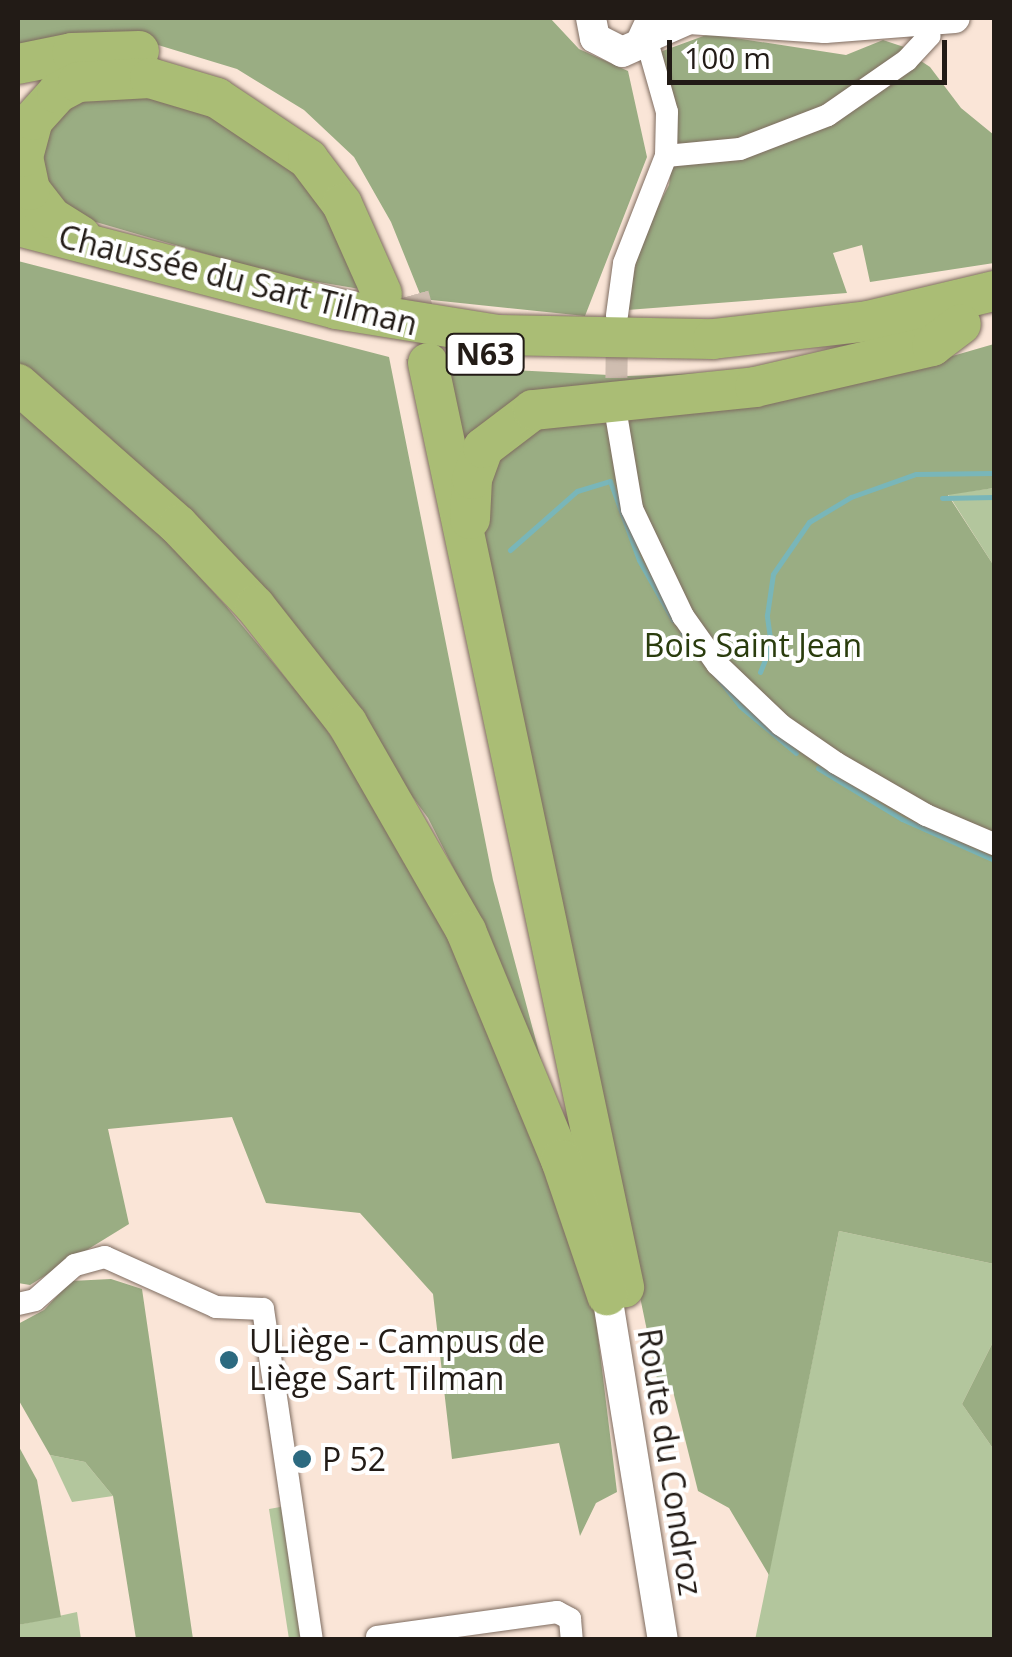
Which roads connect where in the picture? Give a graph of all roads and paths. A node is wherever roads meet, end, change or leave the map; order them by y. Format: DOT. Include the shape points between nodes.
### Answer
graph roads {
  1 [pos="687,18"];
  2 [pos="942,20"];
  3 [pos="586,21"];
  4 [pos="639,36"];
  5 [pos="18,64"];
  6 [pos="666,156"];
  7 [pos="18,226"];
  8 [pos="18,248"];
  9 [pos="106,250"];
  10 [pos="994,291"];
  11 [pos="617,315"];
  12 [pos="978,319"];
  13 [pos="18,384"];
  14 [pos="616,414"];
  15 [pos="471,583"];
  16 [pos="994,844"];
  17 [pos="617,1298"];
  18 [pos="18,1304"];
  19 [pos="643,1510"];
  20 [pos="673,1599"];
  21 [pos="377,1637"];
  22 [pos="312,1640"];
  23 [pos="572,1640"];
  24 [pos="648,1640"];
  25 [pos="663,1640"];
  26 [pos="674,1640"];
  27 [pos="685,1640"];
  1 -- 2 [label="main road" via="800,28"];
  1 -- 4 [label="main road"];
  2 -- 6 [label="street" via="907,60 828,115 740,149"];
  3 -- 4 [label="main road" via="602,46"];
  4 -- 6 [label="street" via="667,112"];
  5 -- 9 [label="highway" via="134,50 202,65 257,88 304,121 356,179 396,295 308,159 217,98 150,78 78,82 41,108 28,132 24,175 38,204"];
  6 -- 11 [label="street" via="628,250"];
  7 -- 9 [label="highway, Chaussée du Sart Tilman / N63"];
  8 -- 12 [label="highway, Chaussée du Sart Tilman / N63" via="332,328 498,356 718,358 805,351"];
  9 -- 10 [label="highway, Chaussée du Sart Tilman / N63" via="336,309 498,334 713,339 868,321"];
  12 -- 15 [label="highway" via="932,346 791,380 719,394 554,405 515,419 484,448 472,479"];
  13 -- 17 [label="highway" via="178,524 255,606 347,724 466,931"];
  14 -- 16 [label="street" via="632,509 683,616 717,664 781,726 836,763 926,815"];
  15 -- 17 [label="highway"];
  15 -- 17 [label="highway" via="414,362"];
  17 -- 19 [label="main road, Route du Condroz"];
  17 -- 20 [label="main road, Route du Condroz"];
  18 -- 22 [label="street" via="36,1300 76,1265 105,1257 216,1307 263,1310"];
  19 -- 24 [label="main road"];
  19 -- 25 [label="main road, Route du Condroz"];
  20 -- 26 [label="main road, Route du Condroz"];
  20 -- 27 [label="main road"];
  21 -- 23 [label="street" via="557,1612 570,1619"];
}
